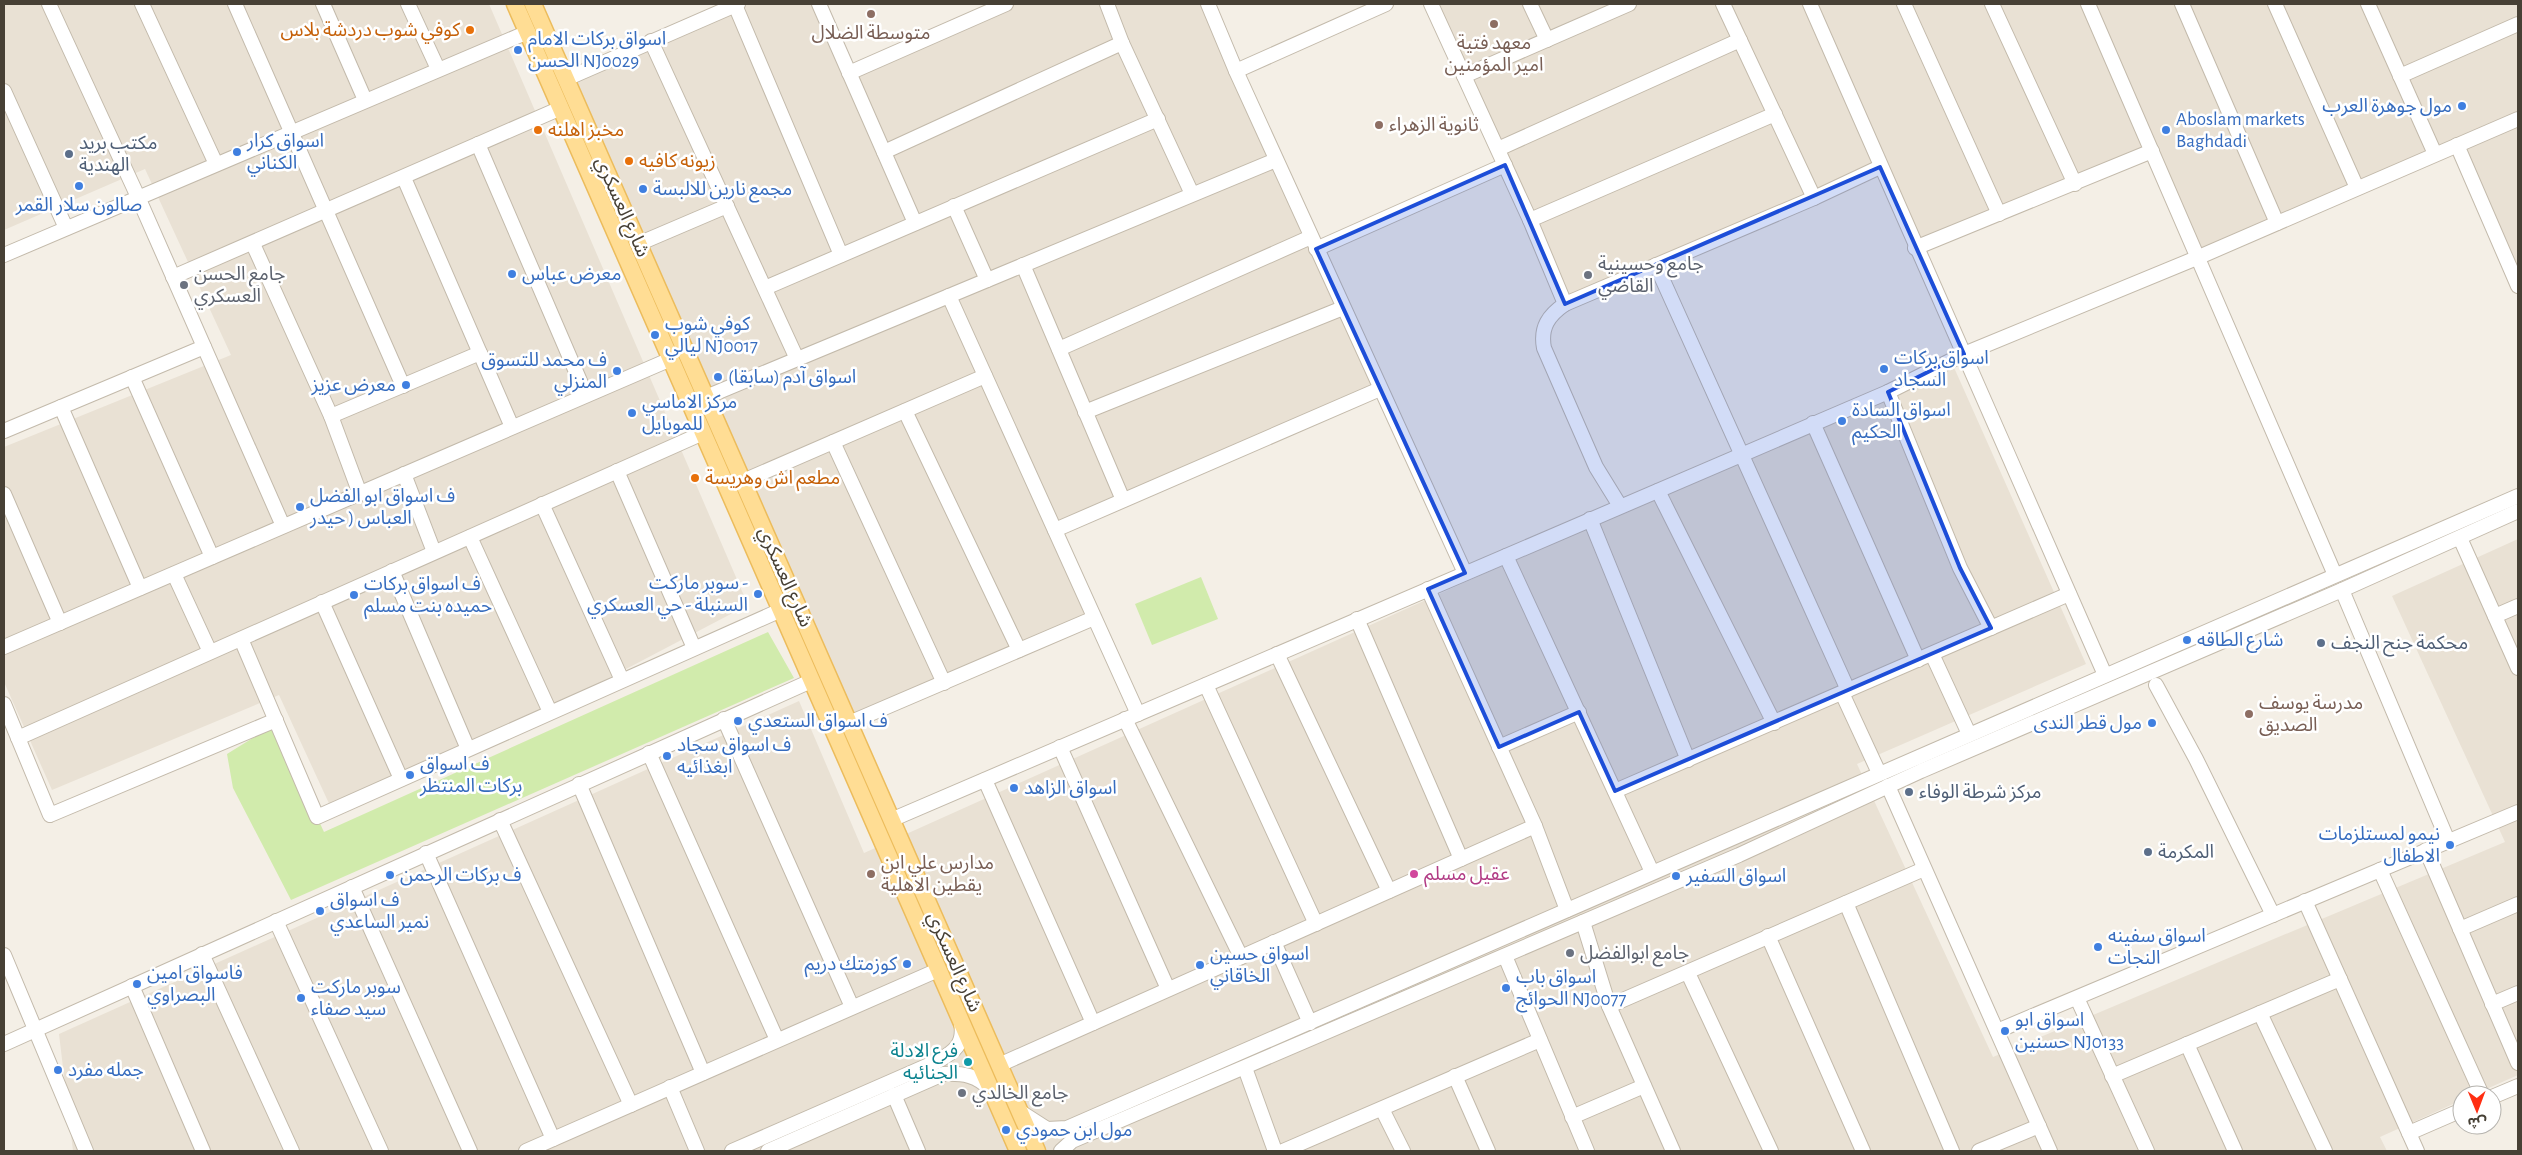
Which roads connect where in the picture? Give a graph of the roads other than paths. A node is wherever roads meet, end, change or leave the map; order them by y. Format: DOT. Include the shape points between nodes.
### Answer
graph roads {
  1 [pos="49,4"];
  2 [pos="142,4"];
  3 [pos="235,4"];
  4 [pos="323,4"];
  5 [pos="408,4"];
  6 [pos="515,4"];
  7 [pos="533,4"];
  8 [pos="737,4"];
  9 [pos="819,4"];
  10 [pos="1002,4"];
  11 [pos="1107,4"];
  12 [pos="1208,4"];
  13 [pos="1386,4"];
  14 [pos="1431,4"];
  15 [pos="1530,4"];
  16 [pos="1629,4"];
  17 [pos="1723,4"];
  18 [pos="1904,4"];
  19 [pos="1992,4"];
  20 [pos="2088,4"];
  21 [pos="2182,4"];
  22 [pos="2275,4"];
  23 [pos="2368,4"];
  24 [pos="1816,5"];
  25 [pos="2518,24"];
  26 [pos="528,32"];
  27 [pos="1547,40"];
  28 [pos="1740,40"];
  29 [pos="652,41"];
  30 [pos="1122,43"];
  31 [pos="438,69"];
  32 [pos="1236,72"];
  33 [pos="849,73"];
  34 [pos="1464,76"];
  35 [pos="2400,76"];
  36 [pos="566,79"];
  37 [pos="4,91"];
  38 [pos="365,100"];
  39 [pos="561,108"];
  40 [pos="1775,114"];
  41 [pos="1158,119"];
  42 [pos="2518,119"];
  43 [pos="290,132"];
  44 [pos="478,144"];
  45 [pos="2457,146"];
  46 [pos="1498,149"];
  47 [pos="2152,151"];
  48 [pos="884,152"];
  49 [pos="2435,154"];
  50 [pos="1276,160"];
  51 [pos="216,164"];
  52 [pos="1505,165"];
  53 [pos="1880,167"];
  54 [pos="404,178"];
  55 [pos="2075,184"];
  56 [pos="2357,188"];
  57 [pos="1192,194"];
  58 [pos="138,197"];
  59 [pos="1814,198"];
  60 [pos="727,206"];
  61 [pos="954,206"];
  62 [pos="326,212"];
  63 [pos="1999,214"];
  64 [pos="1530,220"];
  65 [pos="915,223"];
  66 [pos="2277,223"];
  67 [pos="66,228"];
  68 [pos="1314,243"];
  69 [pos="254,244"];
  70 [pos="638,244"];
  71 [pos="1915,248"];
  72 [pos="4,255"];
  73 [pos="841,255"];
  74 [pos="2199,257"];
  75 [pos="1023,265"];
  76 [pos="1656,265"];
  77 [pos="640,269"];
  78 [pos="174,277"];
  79 [pos="987,280"];
  80 [pos="2518,286"];
  81 [pos="765,288"];
  82 [pos="652,295"];
  83 [pos="949,296"];
  84 [pos="1566,304"];
  85 [pos="1343,308"];
  86 [pos="204,347"];
  87 [pos="1058,349"];
  88 [pos="480,353"];
  89 [pos="1964,354"];
  90 [pos="671,359"];
  91 [pos="797,359"];
  92 [pos="985,376"];
  93 [pos="132,377"];
  94 [pos="403,386"];
  95 [pos="1380,389"];
  96 [pos="1888,392"];
  97 [pos="586,395"];
  98 [pos="706,397"];
  99 [pos="61,407"];
  100 [pos="905,411"];
  101 [pos="1085,412"];
  102 [pos="331,416"];
  103 [pos="1813,423"];
  104 [pos="512,427"];
  105 [pos="4,431"];
  106 [pos="703,433"];
  107 [pos="833,442"];
  108 [pos="1740,454"];
  109 [pos="618,471"];
  110 [pos="404,474"];
  111 [pos="743,481"];
  112 [pos="1658,491"];
  113 [pos="4,494"];
  114 [pos="360,494"];
  115 [pos="1123,500"];
  116 [pos="2518,501"];
  117 [pos="542,504"];
  118 [pos="1620,506"];
  119 [pos="1590,519"];
  120 [pos="283,526"];
  121 [pos="1054,530"];
  122 [pos="470,536"];
  123 [pos="2460,538"];
  124 [pos="434,552"];
  125 [pos="1506,556"];
  126 [pos="212,557"];
  127 [pos="392,571"];
  128 [pos="1465,573"];
  129 [pos="174,574"];
  130 [pos="2335,575"];
  131 [pos="140,588"];
  132 [pos="1428,589"];
  133 [pos="2342,590"];
  134 [pos="2069,594"];
  135 [pos="322,602"];
  136 [pos="2518,606"];
  137 [pos="780,610"];
  138 [pos="2495,616"];
  139 [pos="1094,618"];
  140 [pos="1357,619"];
  141 [pos="60,623"];
  142 [pos="1991,628"];
  143 [pos="241,638"];
  144 [pos="4,647"];
  145 [pos="694,648"];
  146 [pos="1019,650"];
  147 [pos="210,652"];
  148 [pos="1277,654"];
  149 [pos="1932,654"];
  150 [pos="2153,654"];
  151 [pos="1918,660"];
  152 [pos="2159,668"];
  153 [pos="2518,668"];
  154 [pos="2105,675"];
  155 [pos="622,680"];
  156 [pos="811,680"];
  157 [pos="944,683"];
  158 [pos="1206,684"];
  159 [pos="2156,685"];
  160 [pos="1845,692"];
  161 [pos="4,704"];
  162 [pos="550,712"];
  163 [pos="1578,712"];
  164 [pos="1132,716"];
  165 [pos="724,719"];
  166 [pos="276,720"];
  167 [pos="849,723"];
  168 [pos="1774,723"];
  169 [pos="1969,734"];
  170 [pos="18,738"];
  171 [pos="1060,747"];
  172 [pos="1499,747"];
  173 [pos="468,749"];
  174 [pos="650,753"];
  175 [pos="1688,760"];
  176 [pos="1879,773"];
  177 [pos="401,779"];
  178 [pos="985,780"];
  179 [pos="580,784"];
  180 [pos="1888,786"];
  181 [pos="1615,791"];
  182 [pos="2518,812"];
  183 [pos="500,820"];
  184 [pos="891,820"];
  185 [pos="1767,822"];
  186 [pos="1535,826"];
  187 [pos="1734,836"];
  188 [pos="1775,838"];
  189 [pos="2448,842"];
  190 [pos="2426,850"];
  191 [pos="426,853"];
  192 [pos="1739,854"];
  193 [pos="1461,859"];
  194 [pos="1924,869"];
  195 [pos="2380,870"];
  196 [pos="914,872"];
  197 [pos="1652,872"];
  198 [pos="898,877"];
  199 [pos="352,887"];
  200 [pos="1388,891"];
  201 [pos="2305,901"];
  202 [pos="928,903"];
  203 [pos="1846,903"];
  204 [pos="2518,904"];
  205 [pos="912,909"];
  206 [pos="1567,910"];
  207 [pos="2272,915"];
  208 [pos="276,921"];
  209 [pos="1583,922"];
  210 [pos="1316,924"];
  211 [pos="2460,929"];
  212 [pos="1768,936"];
  213 [pos="1274,942"];
  214 [pos="202,954"];
  215 [pos="4,955"];
  216 [pos="1505,956"];
  217 [pos="1241,957"];
  218 [pos="938,970"];
  219 [pos="1688,973"];
  220 [pos="2340,979"];
  221 [pos="132,986"];
  222 [pos="1168,989"];
  223 [pos="2518,993"];
  224 [pos="2076,998"];
  225 [pos="2492,1004"];
  226 [pos="1609,1006"];
  227 [pos="852,1007"];
  228 [pos="2260,1013"];
  229 [pos="960,1020"];
  230 [pos="1093,1023"];
  231 [pos="1310,1023"];
  232 [pos="35,1030"];
  233 [pos="1997,1031"];
  234 [pos="777,1040"];
  235 [pos="1540,1040"];
  236 [pos="4,1044"];
  237 [pos="2187,1044"];
  238 [pos="938,1061"];
  239 [pos="2518,1063"];
  240 [pos="999,1064"];
  241 [pos="1245,1068"];
  242 [pos="703,1073"];
  243 [pos="943,1074"];
  244 [pos="1455,1076"];
  245 [pos="2112,1076"];
  246 [pos="2477,1085"];
  247 [pos="1644,1086"];
  248 [pos="2518,1086"];
  249 [pos="670,1087"];
  250 [pos="2502,1092"];
  251 [pos="994,1093"];
  252 [pos="894,1095"];
  253 [pos="631,1105"];
  254 [pos="1382,1108"];
  255 [pos="1019,1110"];
  256 [pos="2452,1114"];
  257 [pos="1572,1117"];
  258 [pos="2039,1126"];
  259 [pos="2409,1133"];
  260 [pos="553,1139"];
  261 [pos="1312,1146"];
  262 [pos="86,1151"];
  263 [pos="203,1151"];
  264 [pos="292,1151"];
  265 [pos="381,1151"];
  266 [pos="470,1151"];
  267 [pos="526,1151"];
  268 [pos="697,1151"];
  269 [pos="732,1151"];
  270 [pos="768,1151"];
  271 [pos="918,1151"];
  272 [pos="1018,1151"];
  273 [pos="1037,1151"];
  274 [pos="1061,1151"];
  275 [pos="1275,1151"];
  276 [pos="1283,1151"];
  277 [pos="1403,1151"];
  278 [pos="1488,1151"];
  279 [pos="1587,1151"];
  280 [pos="1673,1151"];
  281 [pos="1771,1151"];
  282 [pos="1863,1151"];
  283 [pos="1952,1151"];
  284 [pos="1979,1151"];
  285 [pos="2050,1151"];
  286 [pos="2147,1151"];
  287 [pos="2235,1151"];
  288 [pos="2325,1151"];
  289 [pos="2417,1151"];
  1 -- 58 [label="street"];
  2 -- 51 [label="street"];
  3 -- 43 [label="street"];
  4 -- 38 [label="street"];
  5 -- 31 [label="street"];
  6 -- 26 [label="main road, شارع العسكري"];
  7 -- 36 [label="main road, شارع العسكري"];
  8 -- 29 [label="street"];
  8 -- 73 [label="street"];
  9 -- 33 [label="street"];
  10 -- 33 [label="street"];
  11 -- 30 [label="street"];
  12 -- 32 [label="street"];
  13 -- 32 [label="street"];
  14 -- 34 [label="street"];
  15 -- 27 [label="street"];
  16 -- 27 [label="street"];
  17 -- 28 [label="street"];
  18 -- 63 [label="street"];
  19 -- 55 [label="street"];
  20 -- 47 [label="street"];
  21 -- 66 [label="street"];
  22 -- 56 [label="street"];
  23 -- 35 [label="street"];
  24 -- 53 [label="street"];
  25 -- 35 [label="street"];
  26 -- 31 [label="street"];
  26 -- 39 [label="main road, شارع العسكري"];
  27 -- 34 [label="street"];
  28 -- 40 [label="street"];
  28 -- 46 [label="street"];
  29 -- 36 [label="street"];
  29 -- 60 [label="street"];
  30 -- 41 [label="street"];
  30 -- 48 [label="street"];
  31 -- 38 [label="street"];
  32 -- 50 [label="street"];
  33 -- 48 [label="street"];
  34 -- 46 [label="street"];
  35 -- 49 [label="street"];
  36 -- 70 [label="main road, شارع العسكري"];
  37 -- 67 [label="street"];
  38 -- 43 [label="street"];
  39 -- 44 [label="street"];
  39 -- 77 [label="main road, شارع العسكري"];
  40 -- 59 [label="street"];
  40 -- 64 [label="street"];
  41 -- 57 [label="street"];
  41 -- 61 [label="street"];
  42 -- 45 [label="street"];
  43 -- 51 [label="street"];
  43 -- 62 [label="street"];
  44 -- 54 [label="street"];
  44 -- 97 [label="street"];
  45 -- 49 [label="street"];
  45 -- 80 [label="street"];
  46 -- 52 [label="street"];
  47 -- 55 [label="street"];
  47 -- 74 [label="street"];
  48 -- 65 [label="street"];
  49 -- 56 [label="street"];
  50 -- 57 [label="street"];
  50 -- 68 [label="street"];
  51 -- 58 [label="street"];
  52 -- 64 [label="street"];
  52 -- 68 [label="street"];
  53 -- 59 [label="street"];
  53 -- 71 [label="street"];
  54 -- 62 [label="street"];
  54 -- 88 [label="street"];
  55 -- 63 [label="street"];
  56 -- 66 [label="street"];
  57 -- 75 [label="street"];
  58 -- 67 [label="street"];
  58 -- 78 [label="street"];
  59 -- 76 [label="street"];
  60 -- 70 [label="street"];
  60 -- 81 [label="street"];
  61 -- 65 [label="street"];
  61 -- 79 [label="street"];
  62 -- 69 [label="street"];
  62 -- 94 [label="street"];
  63 -- 71 [label="street"];
  64 -- 84 [label="street"];
  65 -- 73 [label="street"];
  66 -- 74 [label="street"];
  67 -- 72 [label="street"];
  68 -- 85 [label="street"];
  68 -- 87 [label="street"];
  69 -- 78 [label="street"];
  69 -- 102 [label="street"];
  70 -- 77 [label="main road, شارع العسكري"];
  71 -- 89 [label="street"];
  73 -- 81 [label="street"];
  74 -- 89 [label="street"];
  74 -- 130 [label="street"];
  75 -- 79 [label="street"];
  75 -- 87 [label="street"];
  76 -- 84 [label="street"];
  76 -- 108 [label="street"];
  77 -- 82 [label="main road, شارع العسكري"];
  78 -- 86 [label="street"];
  79 -- 83 [label="street"];
  81 -- 91 [label="street"];
  82 -- 90 [label="main road, شارع العسكري"];
  82 -- 98 [label="main road, شارع العسكري"];
  83 -- 91 [label="street"];
  83 -- 92 [label="street"];
  84 -- 118 [label="street" via="1554,311 1546,323 1542,337 1544,348 1596,467"];
  85 -- 95 [label="street"];
  85 -- 101 [label="street"];
  86 -- 93 [label="street"];
  86 -- 120 [label="street"];
  87 -- 101 [label="street"];
  88 -- 94 [label="street"];
  88 -- 104 [label="street"];
  89 -- 96 [label="street"];
  89 -- 134 [label="street"];
  90 -- 97 [label="street"];
  90 -- 106 [label="main road, شارع العسكري"];
  91 -- 98 [label="street"];
  92 -- 100 [label="street"];
  92 -- 121 [label="street"];
  93 -- 99 [label="street"];
  93 -- 126 [label="street"];
  94 -- 102 [label="street"];
  95 -- 115 [label="street"];
  95 -- 128 [label="street"];
  96 -- 103 [label="street"];
  96 -- 142 [label="street" via="1960,568"];
  97 -- 104 [label="street"];
  98 -- 111 [label="main road, شارع العسكري"];
  99 -- 105 [label="street"];
  99 -- 131 [label="street"];
  100 -- 107 [label="street"];
  100 -- 146 [label="street"];
  101 -- 115 [label="street"];
  102 -- 114 [label="street"];
  103 -- 108 [label="street"];
  103 -- 151 [label="street"];
  104 -- 110 [label="street"];
  106 -- 109 [label="street"];
  106 -- 137 [label="main road, شارع العسكري"];
  107 -- 111 [label="street"];
  107 -- 157 [label="street"];
  108 -- 112 [label="street"];
  108 -- 160 [label="street"];
  109 -- 117 [label="street"];
  109 -- 145 [label="street"];
  110 -- 114 [label="street"];
  110 -- 124 [label="street"];
  111 -- 167 [label="main road, شارع العسكري"];
  112 -- 118 [label="street"];
  112 -- 168 [label="street"];
  113 -- 141 [label="street"];
  114 -- 120 [label="street"];
  115 -- 121 [label="street"];
  116 -- 123 [label="street"];
  116 -- 130 [label="street"];
  117 -- 122 [label="street"];
  117 -- 155 [label="street"];
  118 -- 119 [label="street"];
  119 -- 125 [label="street"];
  119 -- 175 [label="street"];
  120 -- 126 [label="street"];
  121 -- 139 [label="street"];
  122 -- 124 [label="street"];
  122 -- 162 [label="street"];
  123 -- 133 [label="street"];
  123 -- 138 [label="street"];
  124 -- 127 [label="street"];
  125 -- 128 [label="street"];
  125 -- 163 [label="street"];
  126 -- 129 [label="street"];
  127 -- 135 [label="street"];
  127 -- 173 [label="street"];
  128 -- 132 [label="street"];
  129 -- 131 [label="street"];
  129 -- 147 [label="street"];
  130 -- 150 [label="street"];
  131 -- 141 [label="street"];
  132 -- 140 [label="street"];
  132 -- 172 [label="street"];
  133 -- 152 [label="street"];
  133 -- 189 [label="street"];
  134 -- 142 [label="street"];
  134 -- 154 [label="street"];
  135 -- 143 [label="street"];
  135 -- 177 [label="street"];
  136 -- 138 [label="street"];
  137 -- 145 [label="street"];
  137 -- 156 [label="main road, شارع العسكري"];
  138 -- 153 [label="street"];
  139 -- 146 [label="street"];
  139 -- 164 [label="street"];
  140 -- 148 [label="street"];
  140 -- 193 [label="street"];
  141 -- 144 [label="street"];
  142 -- 149 [label="street"];
  143 -- 147 [label="street"];
  143 -- 166 [label="street"];
  145 -- 155 [label="street"];
  146 -- 157 [label="street"];
  147 -- 170 [label="street"];
  148 -- 158 [label="street"];
  148 -- 200 [label="street"];
  149 -- 151 [label="street"];
  149 -- 169 [label="street"];
  150 -- 152 [label="street"];
  150 -- 154 [label="street"];
  151 -- 160 [label="street"];
  152 -- 180 [label="street"];
  154 -- 169 [label="street"];
  155 -- 162 [label="street"];
  156 -- 165 [label="street"];
  156 -- 198 [label="main road, شارع العسكري"];
  157 -- 167 [label="street"];
  158 -- 164 [label="street"];
  158 -- 210 [label="street"];
  159 -- 207 [label="street"];
  160 -- 168 [label="street"];
  160 -- 176 [label="street"];
  161 -- 170 [label="street"];
  162 -- 173 [label="street"];
  163 -- 172 [label="street"];
  163 -- 181 [label="street"];
  164 -- 171 [label="street"];
  164 -- 217 [label="street"];
  165 -- 174 [label="street"];
  165 -- 227 [label="street"];
  166 -- 170 [label="street" via="50,815"];
  166 -- 177 [label="street" via="317,816"];
  167 -- 184 [label="main road, شارع العسكري"];
  168 -- 175 [label="street"];
  169 -- 176 [label="street"];
  171 -- 178 [label="street"];
  171 -- 222 [label="street"];
  172 -- 186 [label="street"];
  173 -- 177 [label="street"];
  174 -- 179 [label="street"];
  174 -- 234 [label="street"];
  175 -- 181 [label="street"];
  176 -- 185 [label="street"];
  178 -- 184 [label="street"];
  178 -- 230 [label="street"];
  179 -- 183 [label="street"];
  179 -- 242 [label="street"];
  180 -- 188 [label="street"];
  180 -- 194 [label="street"];
  181 -- 197 [label="street"];
  182 -- 189 [label="street"];
  183 -- 191 [label="street"];
  183 -- 253 [label="street"];
  184 -- 196 [label="main road, شارع العسكري"];
  185 -- 187 [label="street"];
  185 -- 188 [label="street" via="1766,835"];
  186 -- 193 [label="street"];
  186 -- 206 [label="street"];
  187 -- 192 [label="street" via="1742,846"];
  187 -- 197 [label="street"];
  188 -- 192 [label="street"];
  189 -- 190 [label="street"];
  190 -- 195 [label="street"];
  190 -- 211 [label="street"];
  191 -- 199 [label="street"];
  191 -- 260 [label="street"];
  192 -- 209 [label="street"];
  193 -- 200 [label="street"];
  194 -- 203 [label="street"];
  194 -- 233 [label="street"];
  195 -- 201 [label="street"];
  195 -- 246 [label="street"];
  196 -- 198 [label="main road" via="910,879"];
  196 -- 202 [label="main road, شارع العسكري"];
  197 -- 206 [label="street"];
  198 -- 205 [label="main road, شارع العسكري"];
  199 -- 208 [label="street"];
  199 -- 266 [label="street"];
  200 -- 210 [label="street"];
  201 -- 207 [label="street"];
  201 -- 220 [label="street"];
  202 -- 205 [label="main road" via="915,901"];
  202 -- 240 [label="main road, شارع العسكري"];
  203 -- 212 [label="street"];
  203 -- 283 [label="street"];
  204 -- 211 [label="street"];
  205 -- 218 [label="main road, شارع العسكري"];
  206 -- 231 [label="street"];
  207 -- 224 [label="street"];
  208 -- 214 [label="street"];
  208 -- 265 [label="street"];
  209 -- 216 [label="street"];
  209 -- 226 [label="street"];
  210 -- 213 [label="street"];
  211 -- 225 [label="street"];
  212 -- 219 [label="street"];
  212 -- 282 [label="street"];
  213 -- 217 [label="street"];
  213 -- 231 [label="street"];
  214 -- 221 [label="street"];
  214 -- 264 [label="street"];
  215 -- 232 [label="street"];
  216 -- 235 [label="street"];
  216 -- 241 [label="street"];
  217 -- 222 [label="street"];
  218 -- 227 [label="street"];
  218 -- 229 [label="main road, شارع العسكري"];
  219 -- 226 [label="street"];
  219 -- 281 [label="street"];
  220 -- 228 [label="street"];
  220 -- 259 [label="street"];
  221 -- 232 [label="street"];
  221 -- 263 [label="street"];
  222 -- 230 [label="street"];
  223 -- 225 [label="street"];
  224 -- 233 [label="street"];
  224 -- 245 [label="street"];
  225 -- 239 [label="street"];
  226 -- 247 [label="street"];
  227 -- 234 [label="street"];
  228 -- 237 [label="street"];
  228 -- 288 [label="street"];
  229 -- 238 [label="street" via="961,1044"];
  229 -- 251 [label="main road, شارع العسكري"];
  230 -- 240 [label="street"];
  231 -- 255 [label="street" via="1067,1128 1047,1129"];
  232 -- 236 [label="street"];
  232 -- 262 [label="street"];
  233 -- 258 [label="street"];
  234 -- 242 [label="street"];
  235 -- 244 [label="street"];
  235 -- 257 [label="street"];
  237 -- 245 [label="street"];
  237 -- 287 [label="street"];
  238 -- 243 [label="street" via="943,1065"];
  238 -- 269 [label="street"];
  240 -- 255 [label="main road, شارع العسكري"];
  241 -- 274 [label="street" via="1072,1141"];
  241 -- 275 [label="street"];
  242 -- 249 [label="street"];
  243 -- 251 [label="street" via="971,1076 982,1081"];
  243 -- 252 [label="street"];
  244 -- 254 [label="street"];
  244 -- 278 [label="street"];
  245 -- 286 [label="street"];
  247 -- 257 [label="street"];
  247 -- 280 [label="street"];
  248 -- 250 [label="street"];
  249 -- 253 [label="street"];
  249 -- 268 [label="street"];
  251 -- 272 [label="main road, شارع العسكري"];
  252 -- 270 [label="street"];
  252 -- 271 [label="street"];
  253 -- 260 [label="street"];
  254 -- 261 [label="street"];
  254 -- 277 [label="street"];
  255 -- 273 [label="main road, شارع العسكري"];
  256 -- 259 [label="street"];
  257 -- 279 [label="street"];
  258 -- 284 [label="street"];
  258 -- 285 [label="street"];
  259 -- 289 [label="street"];
  260 -- 267 [label="street"];
  261 -- 276 [label="street"];
}
